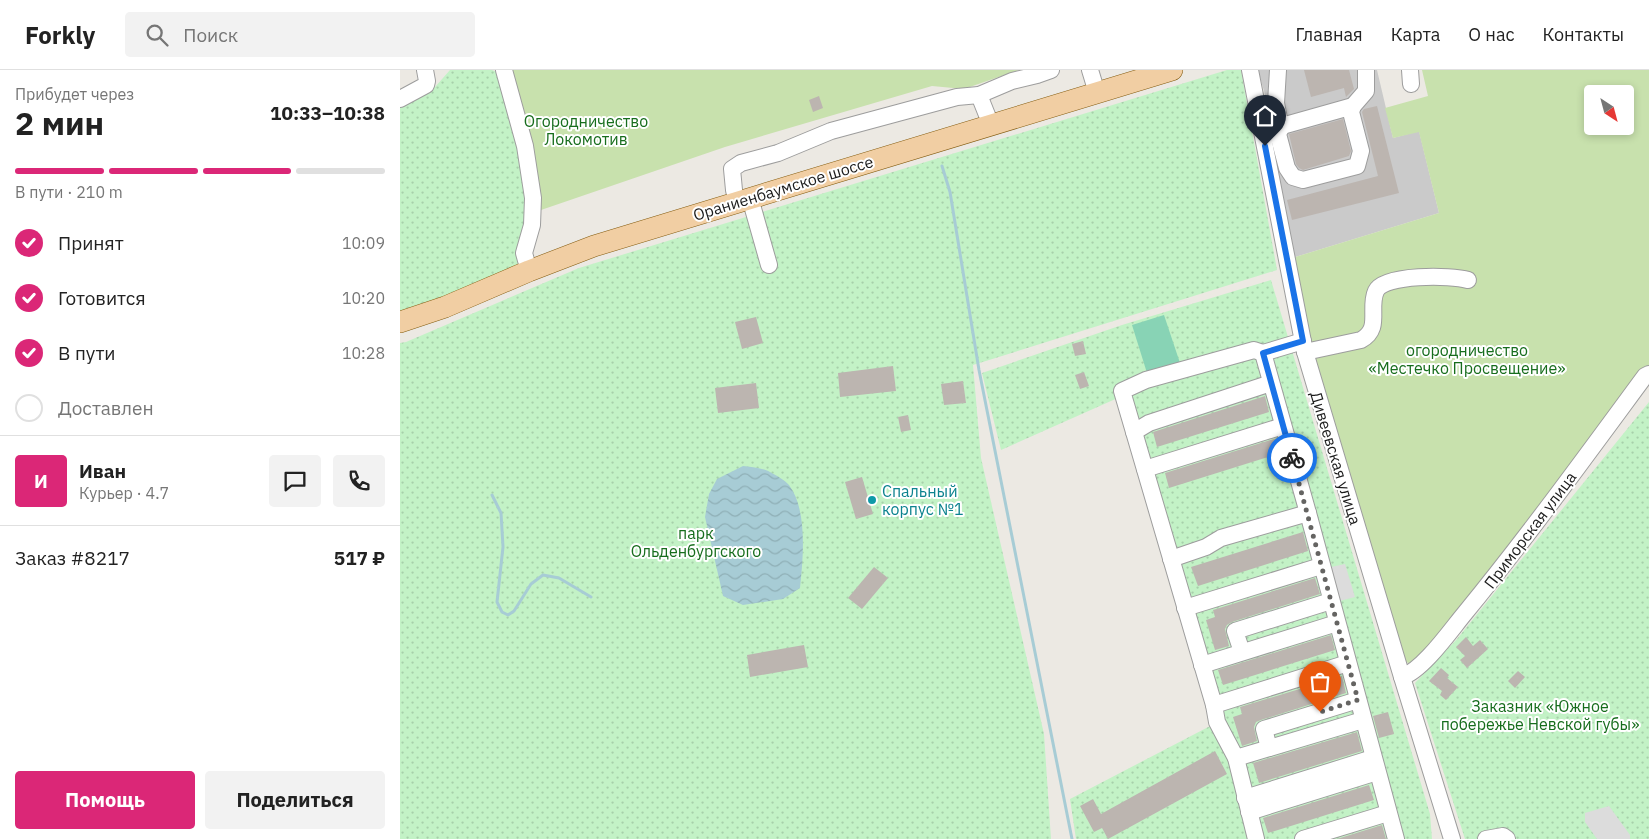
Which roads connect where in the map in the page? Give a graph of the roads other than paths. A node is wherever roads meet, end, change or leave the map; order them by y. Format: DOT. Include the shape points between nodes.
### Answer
graph roads {
  1 [pos="424,70"];
  2 [pos="504,70"];
  3 [pos="1051,70"];
  4 [pos="1090,70"];
  5 [pos="1172,70"];
  6 [pos="1250,70"];
  7 [pos="1278,70"];
  8 [pos="1366,70"];
  9 [pos="1097,93"];
  10 [pos="979,95"];
  11 [pos="400,100"];
  12 [pos="1353,106"];
  13 [pos="991,125"];
  14 [pos="1282,126"];
  15 [pos="744,200"];
  16 [pos="769,265"];
  17 [pos="529,271"];
  18 [pos="1468,280"];
  19 [pos="400,322"];
  20 [pos="1304,346"];
  21 [pos="1263,353"];
  22 [pos="1649,374"];
  23 [pos="1271,383"];
  24 [pos="1283,426"];
  25 [pos="1134,432"];
  26 [pos="1145,469"];
  27 [pos="1308,513"];
  28 [pos="1171,559"];
  29 [pos="1321,566"];
  30 [pos="1331,602"];
  31 [pos="1186,608"];
  32 [pos="1337,623"];
  33 [pos="1242,652"];
  34 [pos="1348,663"];
  35 [pos="1202,664"];
  36 [pos="1402,677"];
  37 [pos="1358,700"];
  38 [pos="1214,705"];
  39 [pos="1363,720"];
  40 [pos="1269,748"];
  41 [pos="1236,758"];
  42 [pos="1375,765"];
  43 [pos="1247,805"];
  44 [pos="1388,813"];
  45 [pos="1251,837"];
  46 [pos="1304,839"];
  47 [pos="1396,839"];
  48 [pos="1452,839"];
  49 [pos="1486,839"];
  50 [pos="1507,839"];
  1 -- 11 [label="street" via="426,85"];
  2 -- 17 [label="street" via="525,146 533,198 532,225 524,254"];
  3 -- 10 [label="street"];
  4 -- 9 [label="street"];
  5 -- 9 [label="main road, Ораниенбаумское шоссе"];
  6 -- 20 [label="street, Дивеевская улица"];
  7 -- 14 [label="street" via="1276,103"];
  8 -- 12 [label="street" via="1366,91"];
  9 -- 13 [label="main road, Ораниенбаумское шоссе"];
  10 -- 13 [label="street"];
  10 -- 15 [label="street" via="956,97 857,123 778,153 741,163 732,169 734,190"];
  12 -- 14 [label="street"];
  12 -- 14 [label="street" via="1361,151 1357,166 1303,180 1293,177 1278,134"];
  13 -- 15 [label="main road, Ораниенбаумское шоссе"];
  15 -- 16 [label="street"];
  15 -- 17 [label="main road, Ораниенбаумское шоссе" via="594,246"];
  17 -- 19 [label="main road, Ораниенбаумское шоссе" via="445,307"];
  18 -- 20 [label="street" via="1447,276 1413,277 1382,284 1376,290 1373,326 1367,337"];
  20 -- 21 [label="street"];
  20 -- 36 [label="street, Дивеевская улица"];
  21 -- 23 [label="street"];
  21 -- 25 [label="street" via="1254,350 1146,380 1122,391"];
  22 -- 36 [label="street, Приморская улица" via="1504,566 1425,660"];
  23 -- 24 [label="street"];
  23 -- 25 [label="street" via="1149,423"];
  24 -- 26 [label="street"];
  24 -- 27 [label="street"];
  25 -- 26 [label="street"];
  26 -- 28 [label="street"];
  27 -- 28 [label="street" via="1221,538"];
  27 -- 29 [label="street"];
  28 -- 31 [label="street"];
  29 -- 30 [label="street"];
  29 -- 31 [label="street"];
  30 -- 32 [label="street"];
  30 -- 33 [label="street" via="1235,631"];
  31 -- 35 [label="street"];
  32 -- 33 [label="street"];
  32 -- 34 [label="street"];
  33 -- 35 [label="street"];
  34 -- 37 [label="street"];
  34 -- 38 [label="street"];
  35 -- 38 [label="street"];
  36 -- 48 [label="street, Дивеевская улица"];
  37 -- 39 [label="street"];
  37 -- 40 [label="street" via="1264,729"];
  38 -- 41 [label="street" via="1217,722"];
  39 -- 40 [label="street"];
  39 -- 42 [label="street"];
  40 -- 41 [label="street"];
  41 -- 43 [label="street"];
  42 -- 43 [label="street"];
  42 -- 44 [label="street"];
  43 -- 45 [label="street"];
  44 -- 46 [label="street"];
  44 -- 47 [label="street"];
  49 -- 50 [label="street" via="1503,836"];
}
